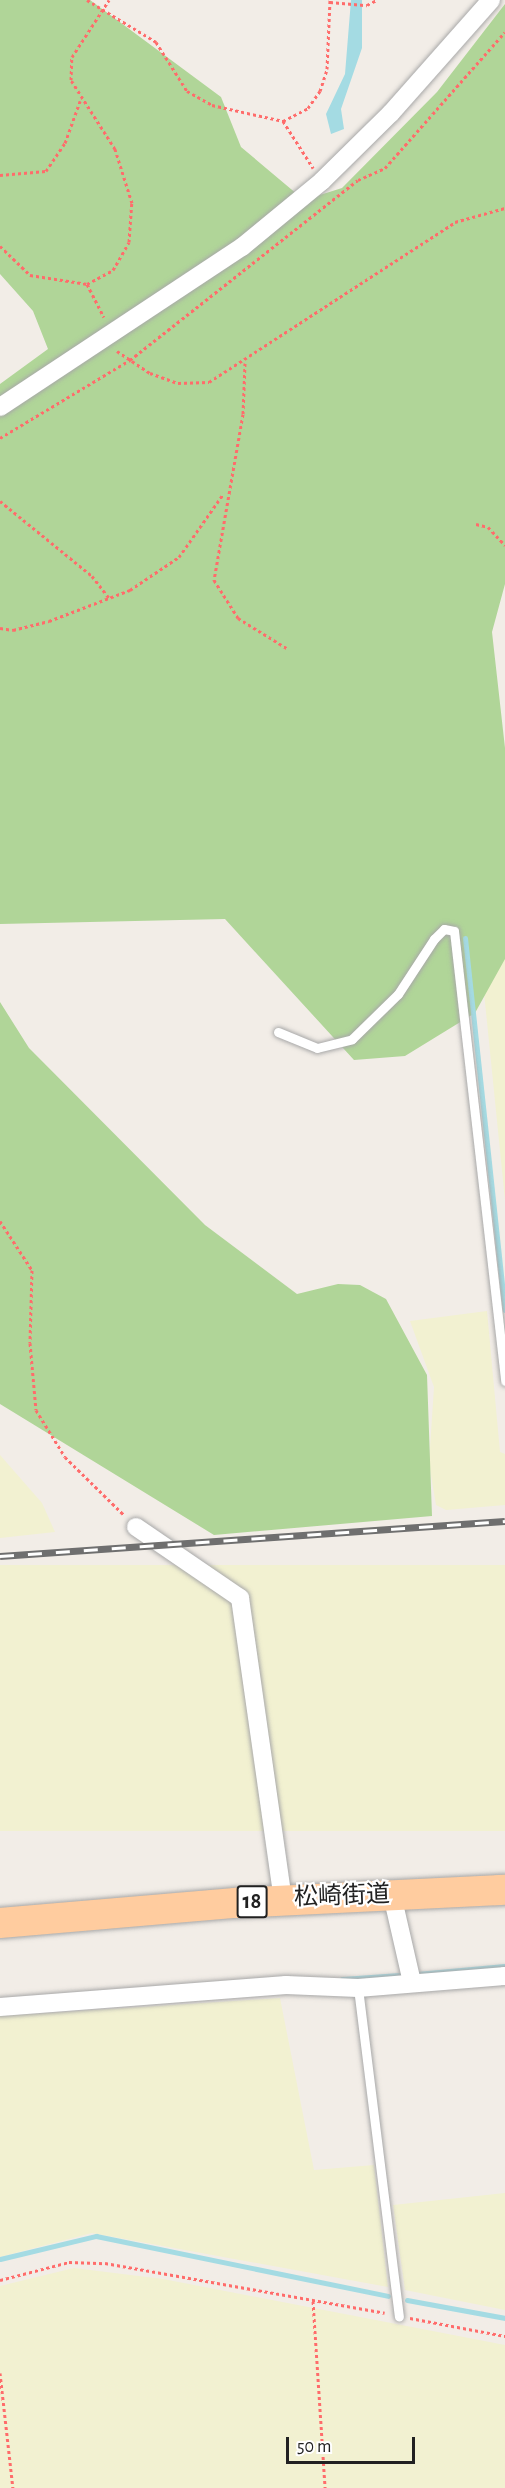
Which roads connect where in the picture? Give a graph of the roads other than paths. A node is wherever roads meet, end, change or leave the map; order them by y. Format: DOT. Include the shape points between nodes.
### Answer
graph roads {
  1 [pos="491,0"];
  2 [pos="0,407"];
  3 [pos="278,1032"];
  4 [pos="505,1381"];
  5 [pos="136,1527"];
  6 [pos="505,1890"];
  7 [pos="392,1895"];
  8 [pos="283,1900"];
  9 [pos="0,1923"];
  10 [pos="505,1976"];
  11 [pos="412,1982"];
  12 [pos="358,1988"];
  13 [pos="0,2007"];
  14 [pos="399,2316"];
  1 -- 2 [label="street" via="322,181 242,247"];
  3 -- 4 [label="lane" via="317,1048 352,1039 398,994 434,939 444,929 454,931"];
  5 -- 8 [label="street" via="240,1599"];
  6 -- 7 [label="main road, 松崎街道 / 18"];
  7 -- 8 [label="main road, 松崎街道 / 18"];
  7 -- 11 [label="street"];
  8 -- 9 [label="main road, 松崎街道 / 18"];
  10 -- 11 [label="street"];
  11 -- 12 [label="street"];
  12 -- 13 [label="street" via="286,1985"];
  12 -- 14 [label="lane"];
}
